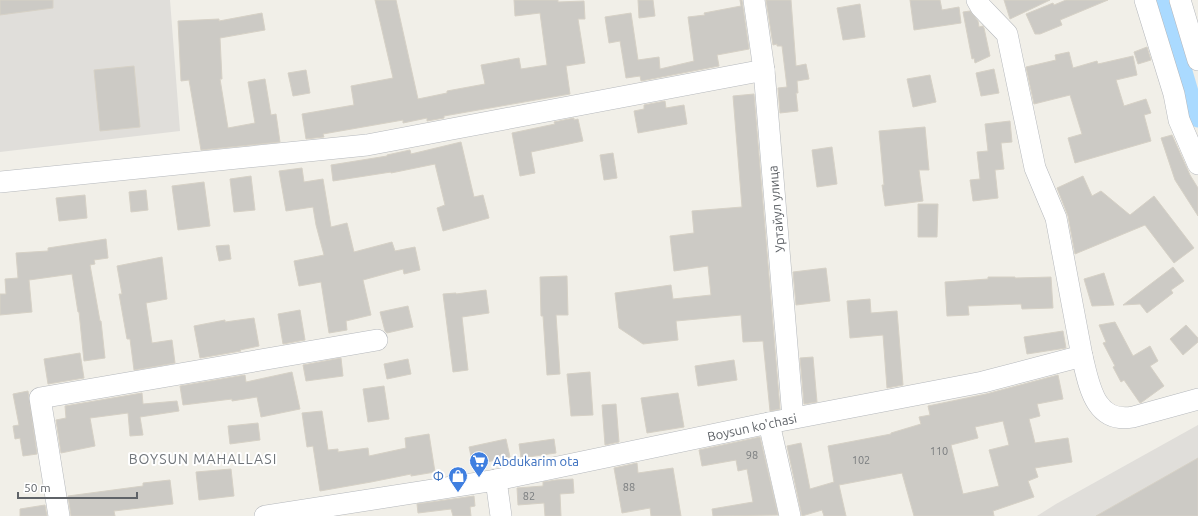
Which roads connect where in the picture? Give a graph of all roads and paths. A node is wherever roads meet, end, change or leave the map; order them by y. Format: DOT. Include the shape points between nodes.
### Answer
graph roads {
  1 [pos="754,0"];
  2 [pos="977,0"];
  3 [pos="1145,0"];
  4 [pos="1180,0"];
  5 [pos="1198,60"];
  6 [pos="764,70"];
  7 [pos="1198,164"];
  8 [pos="0,182"];
  9 [pos="377,340"];
  10 [pos="1082,356"];
  11 [pos="1198,398"];
  12 [pos="793,418"];
  13 [pos="769,423"];
  14 [pos="496,480"];
  15 [pos="59,516"];
  16 [pos="265,516"];
  17 [pos="501,516"];
  18 [pos="790,516"];
  1 -- 6 [label="street, Уртайул улица"];
  2 -- 10 [label="street" via="1006,34 1035,168 1056,218"];
  3 -- 7 [label="street" via="1174,94 1179,120"];
  4 -- 5 [label="street"];
  6 -- 8 [label="street" via="367,145"];
  6 -- 12 [label="street, Уртайул улица"];
  9 -- 15 [label="street" via="40,398"];
  10 -- 11 [label="street" via="1092,396 1113,416 1133,417"];
  10 -- 12 [label="street, Boysun ko'chasi" via="983,382"];
  12 -- 13 [label="street, Boysun ko'chasi"];
  13 -- 14 [label="street, Boysun ko'chasi"];
  13 -- 18 [label="street"];
  14 -- 16 [label="street, Boysun ko'chasi"];
  14 -- 17 [label="street"];
}
